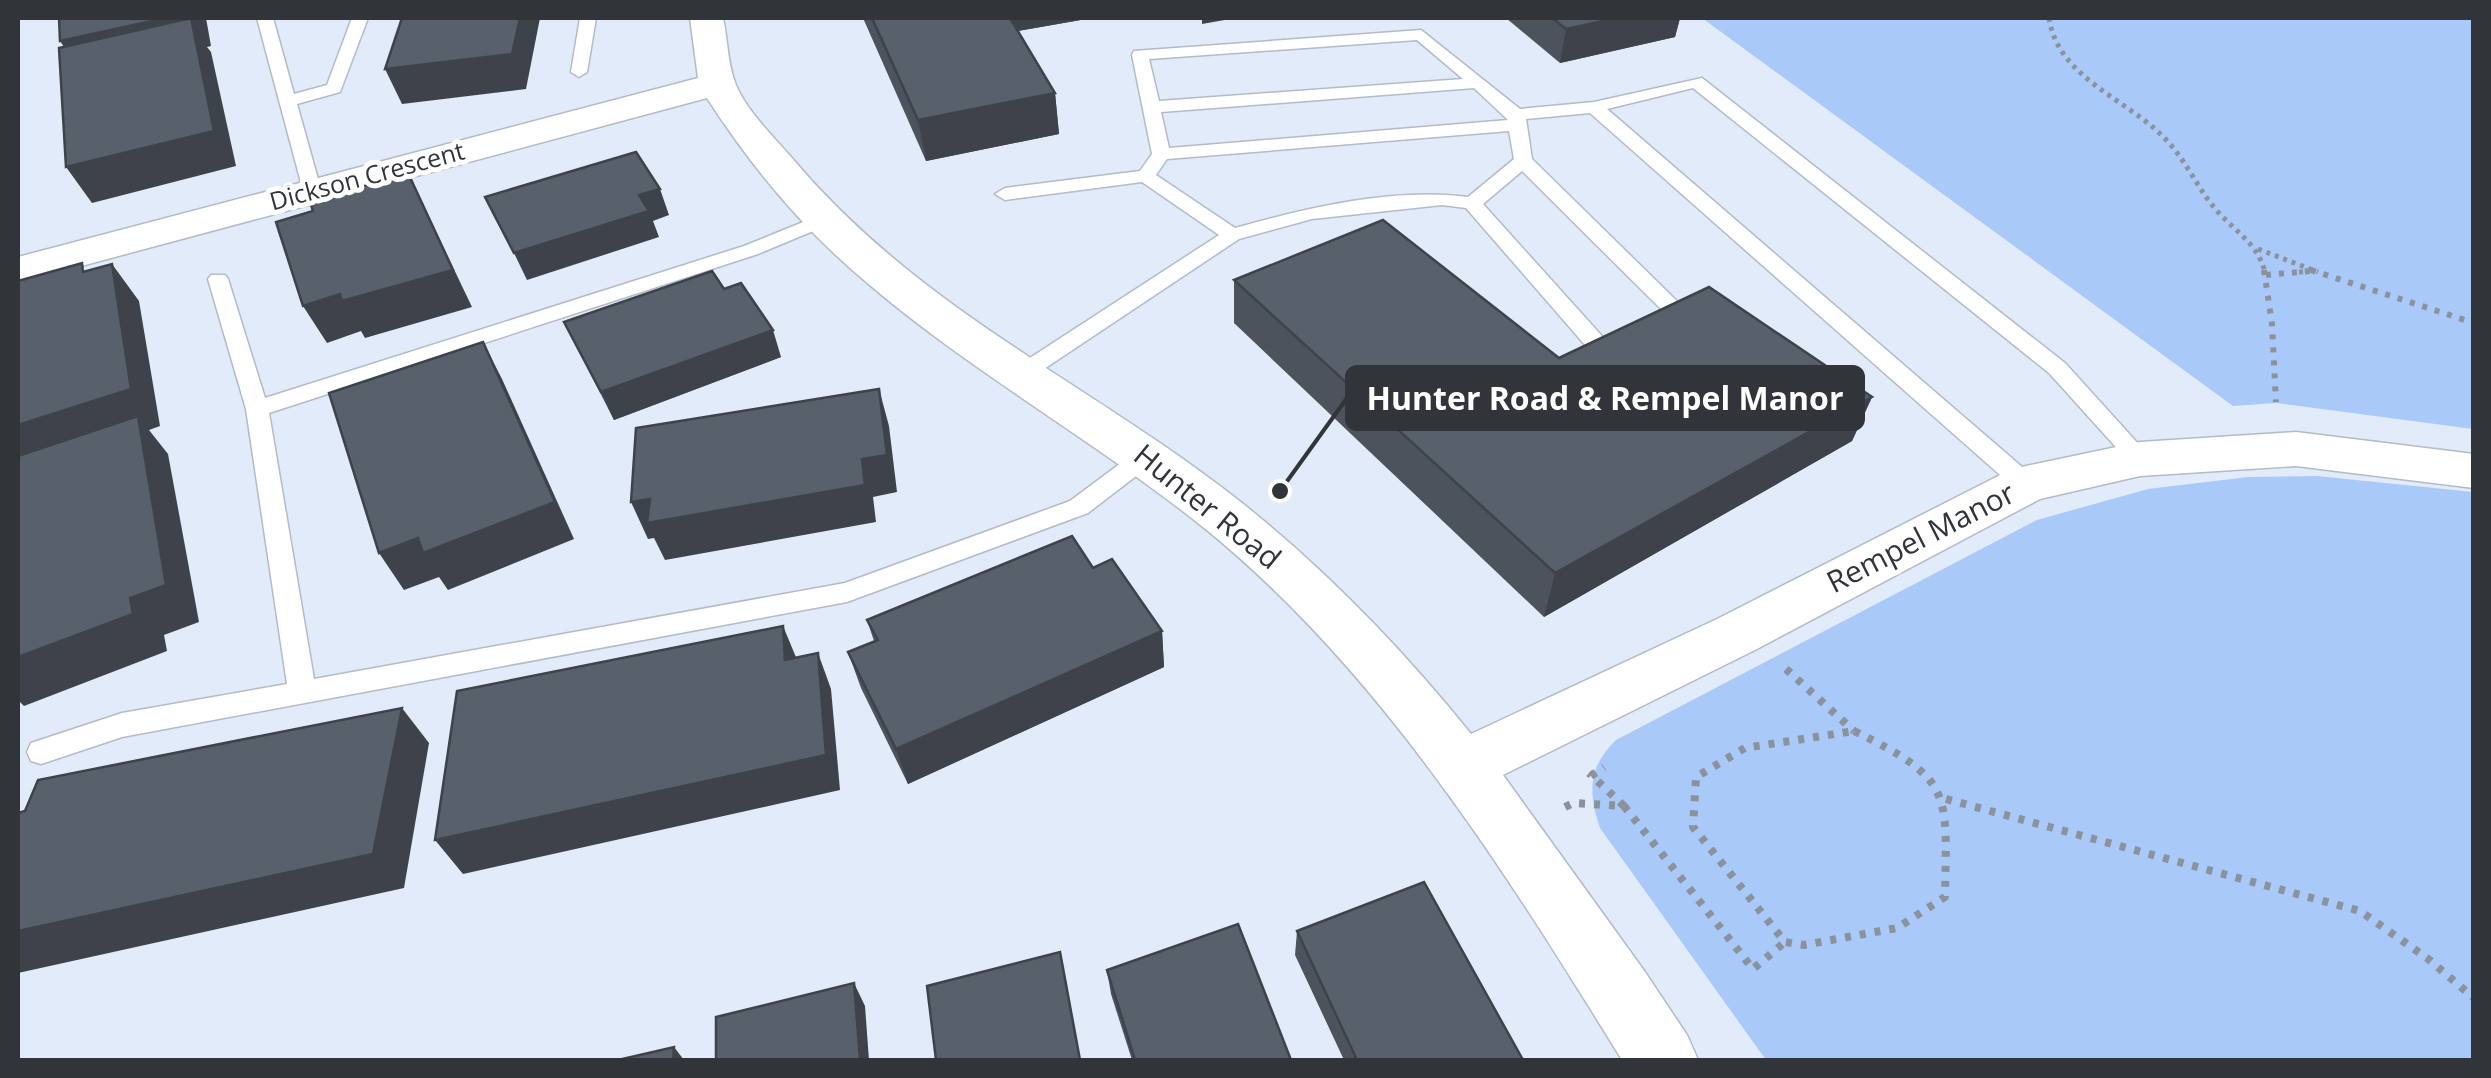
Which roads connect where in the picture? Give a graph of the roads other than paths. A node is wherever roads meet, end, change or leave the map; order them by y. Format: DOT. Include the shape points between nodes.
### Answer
graph roads {
  1 [pos="265,18"];
  2 [pos="360,18"];
  3 [pos="588,18"];
  4 [pos="707,18"];
  5 [pos="579,72"];
  6 [pos="1478,83"];
  7 [pos="718,85"];
  8 [pos="287,102"];
  9 [pos="1151,107"];
  10 [pos="1594,107"];
  11 [pos="1516,120"];
  12 [pos="1161,154"];
  13 [pos="1522,161"];
  14 [pos="1146,176"];
  15 [pos="312,190"];
  16 [pos="1005,194"];
  17 [pos="1472,203"];
  18 [pos="823,220"];
  19 [pos="1232,235"];
  20 [pos="18,270"];
  21 [pos="218,279"];
  22 [pos="1675,311"];
  23 [pos="1592,340"];
  24 [pos="1021,374"];
  25 [pos="257,409"];
  26 [pos="1144,457"];
  27 [pos="2140,459"];
  28 [pos="2474,471"];
  29 [pos="2026,484"];
  30 [pos="302,692"];
  31 [pos="42,752"];
  32 [pos="1464,766"];
  33 [pos="1662,1060"];
  1 -- 8 [label="lane"];
  2 -- 8 [label="lane" via="334,88"];
  3 -- 5 [label="lane"];
  4 -- 7 [label="street, Hunter Road"];
  6 -- 9 [label="lane"];
  6 -- 9 [label="lane" via="1421,35 1140,55"];
  6 -- 11 [label="lane"];
  7 -- 15 [label="street, Dickson Crescent"];
  7 -- 18 [label="street, Hunter Road"];
  8 -- 15 [label="lane"];
  9 -- 12 [label="lane"];
  10 -- 11 [label="lane"];
  10 -- 27 [label="lane" via="1696,82 2057,368"];
  10 -- 29 [label="lane"];
  11 -- 12 [label="lane"];
  11 -- 13 [label="lane"];
  12 -- 14 [label="lane"];
  13 -- 17 [label="lane"];
  13 -- 22 [label="lane"];
  14 -- 16 [label="lane"];
  14 -- 19 [label="lane"];
  15 -- 20 [label="street, Dickson Crescent"];
  17 -- 19 [label="lane" via="1442,199 1311,213"];
  17 -- 23 [label="lane"];
  18 -- 24 [label="street, Hunter Road" via="938,319"];
  18 -- 25 [label="lane" via="751,250"];
  19 -- 24 [label="lane"];
  21 -- 25 [label="lane"];
  24 -- 26 [label="street, Hunter Road"];
  25 -- 30 [label="lane"];
  26 -- 30 [label="lane" via="1079,507 847,592"];
  26 -- 32 [label="street, Hunter Road" via="1236,524 1290,574 1381,666"];
  27 -- 28 [label="street, Rempel Manor" via="2296,449"];
  27 -- 29 [label="street, Rempel Manor"];
  29 -- 32 [label="street, Rempel Manor"];
  30 -- 31 [label="lane" via="122,725"];
  32 -- 33 [label="street, Hunter Road"];
}
